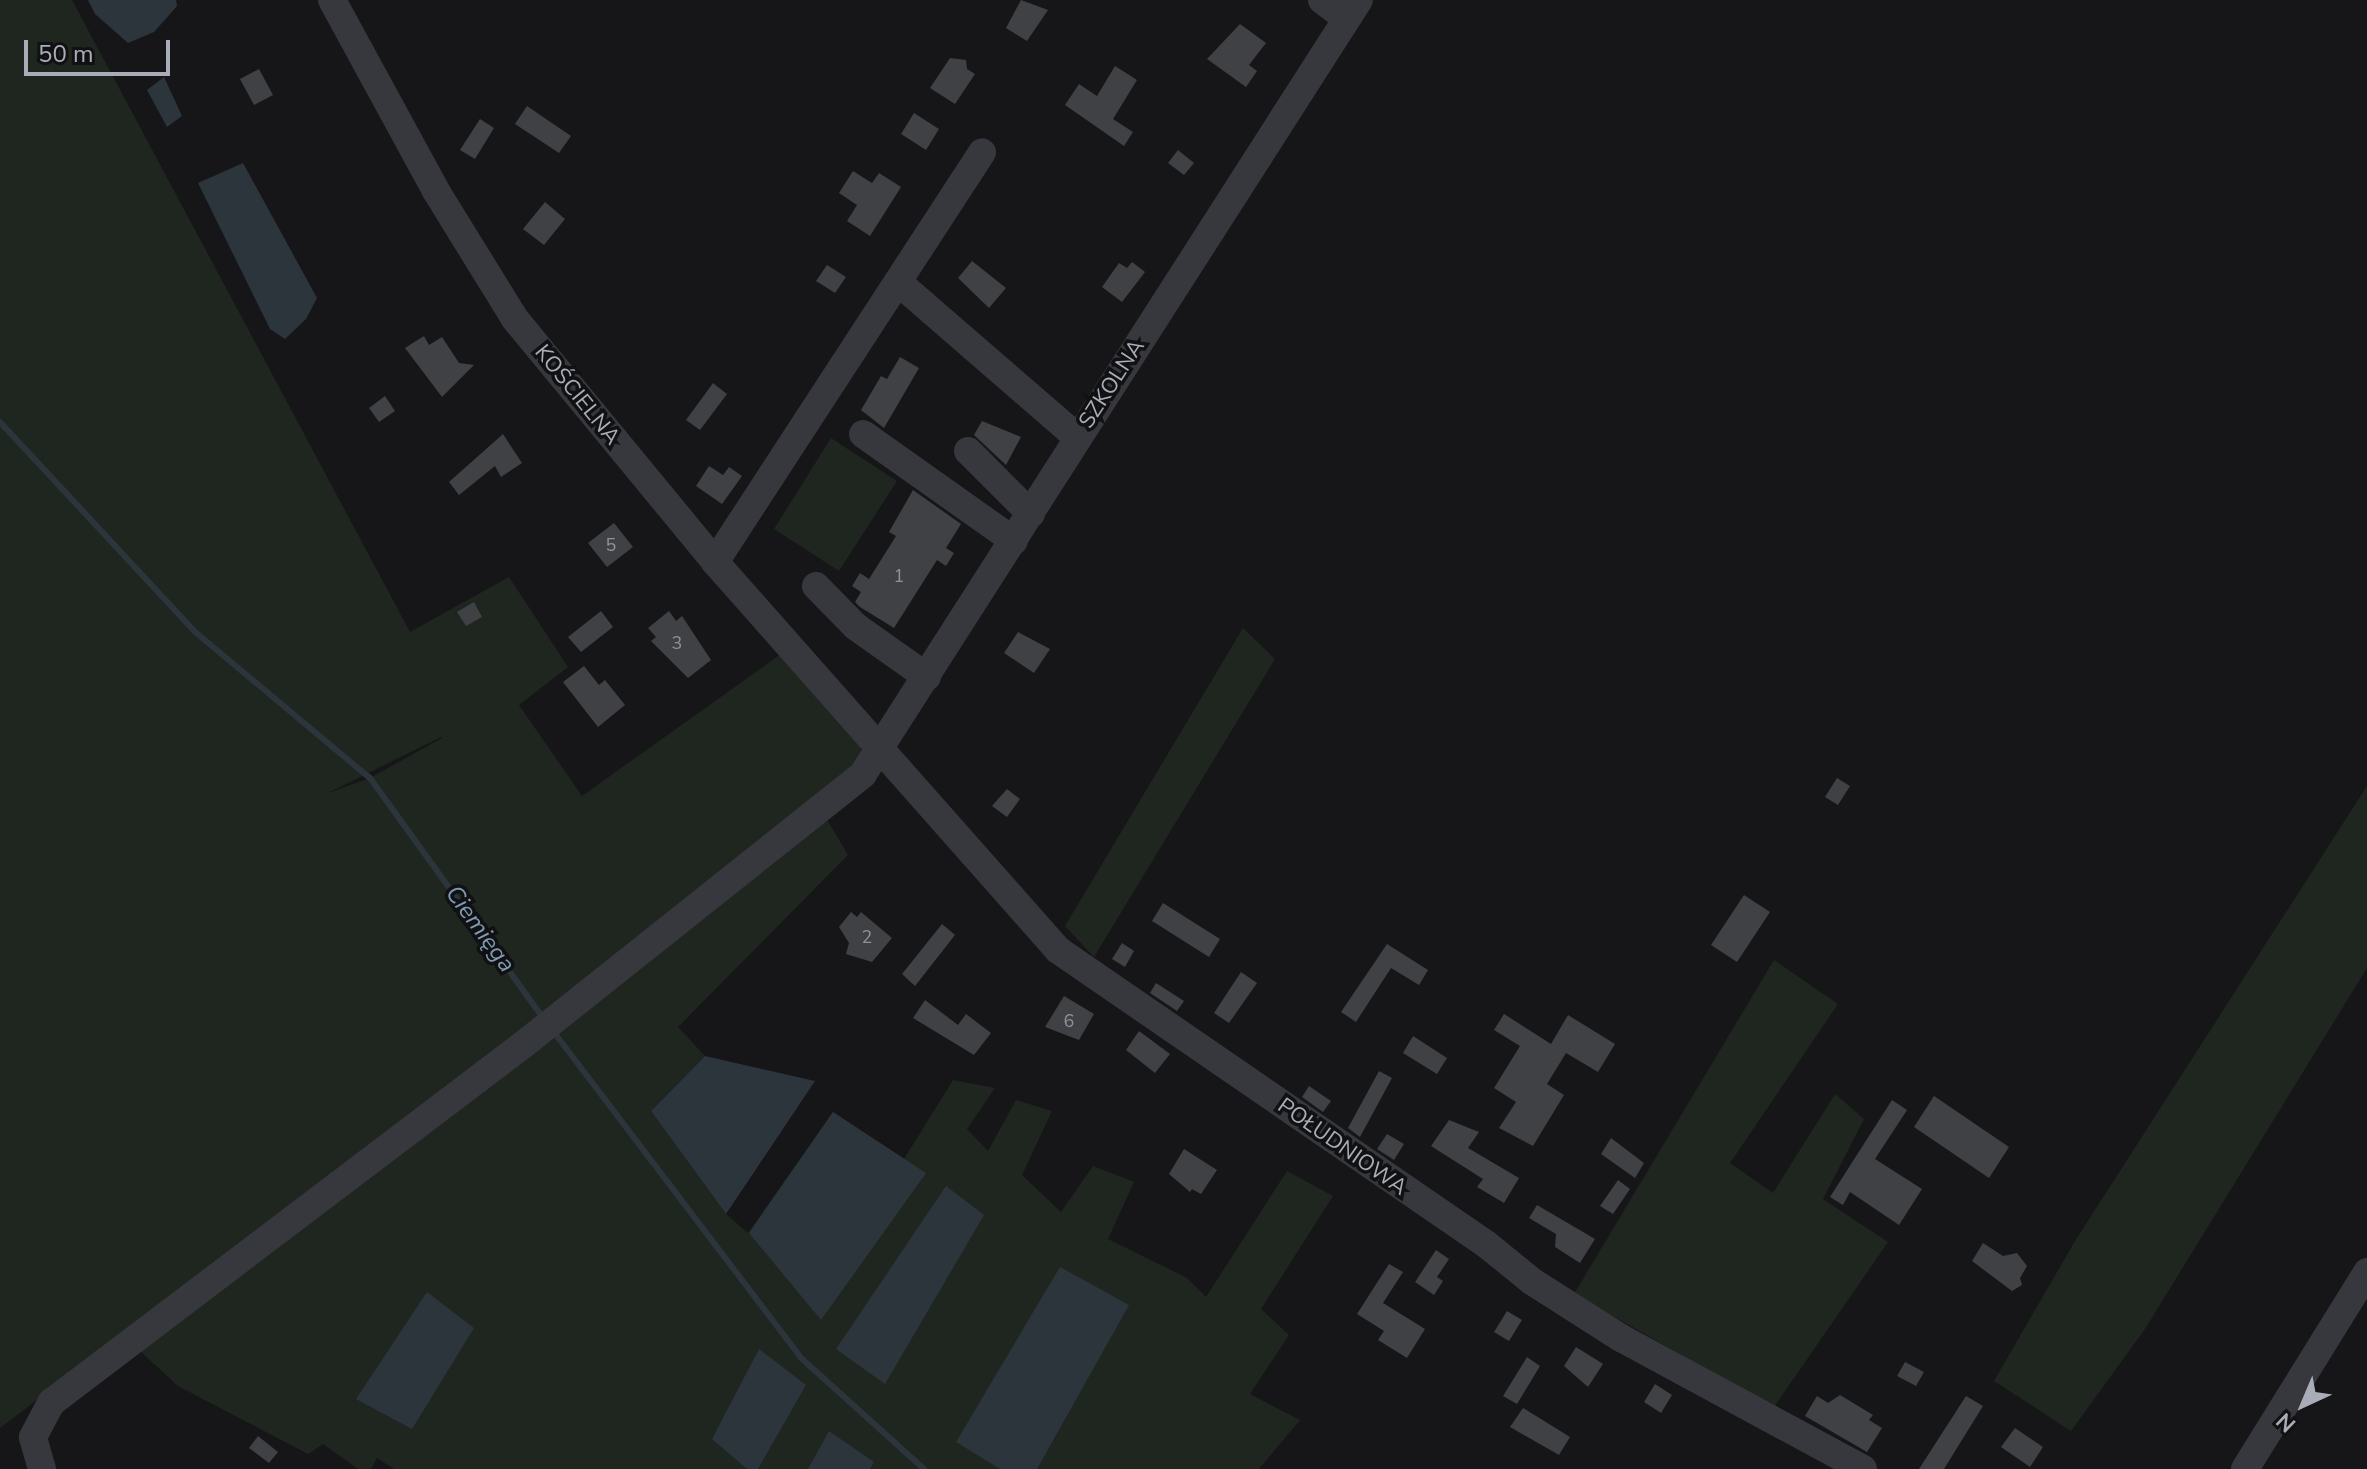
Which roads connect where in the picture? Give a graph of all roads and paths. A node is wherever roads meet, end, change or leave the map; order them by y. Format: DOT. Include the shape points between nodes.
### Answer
graph roads {
  1 [pos="332,0"];
  2 [pos="1322,0"];
  3 [pos="1352,9"];
  4 [pos="982,152"];
  5 [pos="898,282"];
  6 [pos="863,434"];
  7 [pos="1078,438"];
  8 [pos="968,451"];
  9 [pos="1031,514"];
  10 [pos="1014,541"];
  11 [pos="715,562"];
  12 [pos="816,586"];
  13 [pos="927,677"];
  14 [pos="880,750"];
  15 [pos="2367,1272"];
  16 [pos="42,1469"];
  17 [pos="1863,1469"];
  18 [pos="2245,1469"];
  1 -- 11 [label="street, KOŚCIELNA" via="436,191 507,307"];
  2 -- 3 [label="street, SZKOLNA"];
  3 -- 7 [label="street, SZKOLNA"];
  4 -- 5 [label="street"];
  5 -- 7 [label="street"];
  5 -- 11 [label="street"];
  6 -- 10 [label="street"];
  7 -- 9 [label="street, SZKOLNA"];
  8 -- 9 [label="street"];
  9 -- 10 [label="street, SZKOLNA"];
  10 -- 13 [label="street, SZKOLNA"];
  11 -- 14 [label="street, KOŚCIELNA"];
  12 -- 13 [label="street" via="855,626"];
  13 -- 14 [label="street, SZKOLNA"];
  14 -- 16 [label="street, SZKOLNA" via="847,791 52,1402 33,1437"];
  14 -- 17 [label="street, POŁUDNIOWA" via="1058,950 1558,1298 1621,1338"];
  15 -- 18 [label="street"];
}
